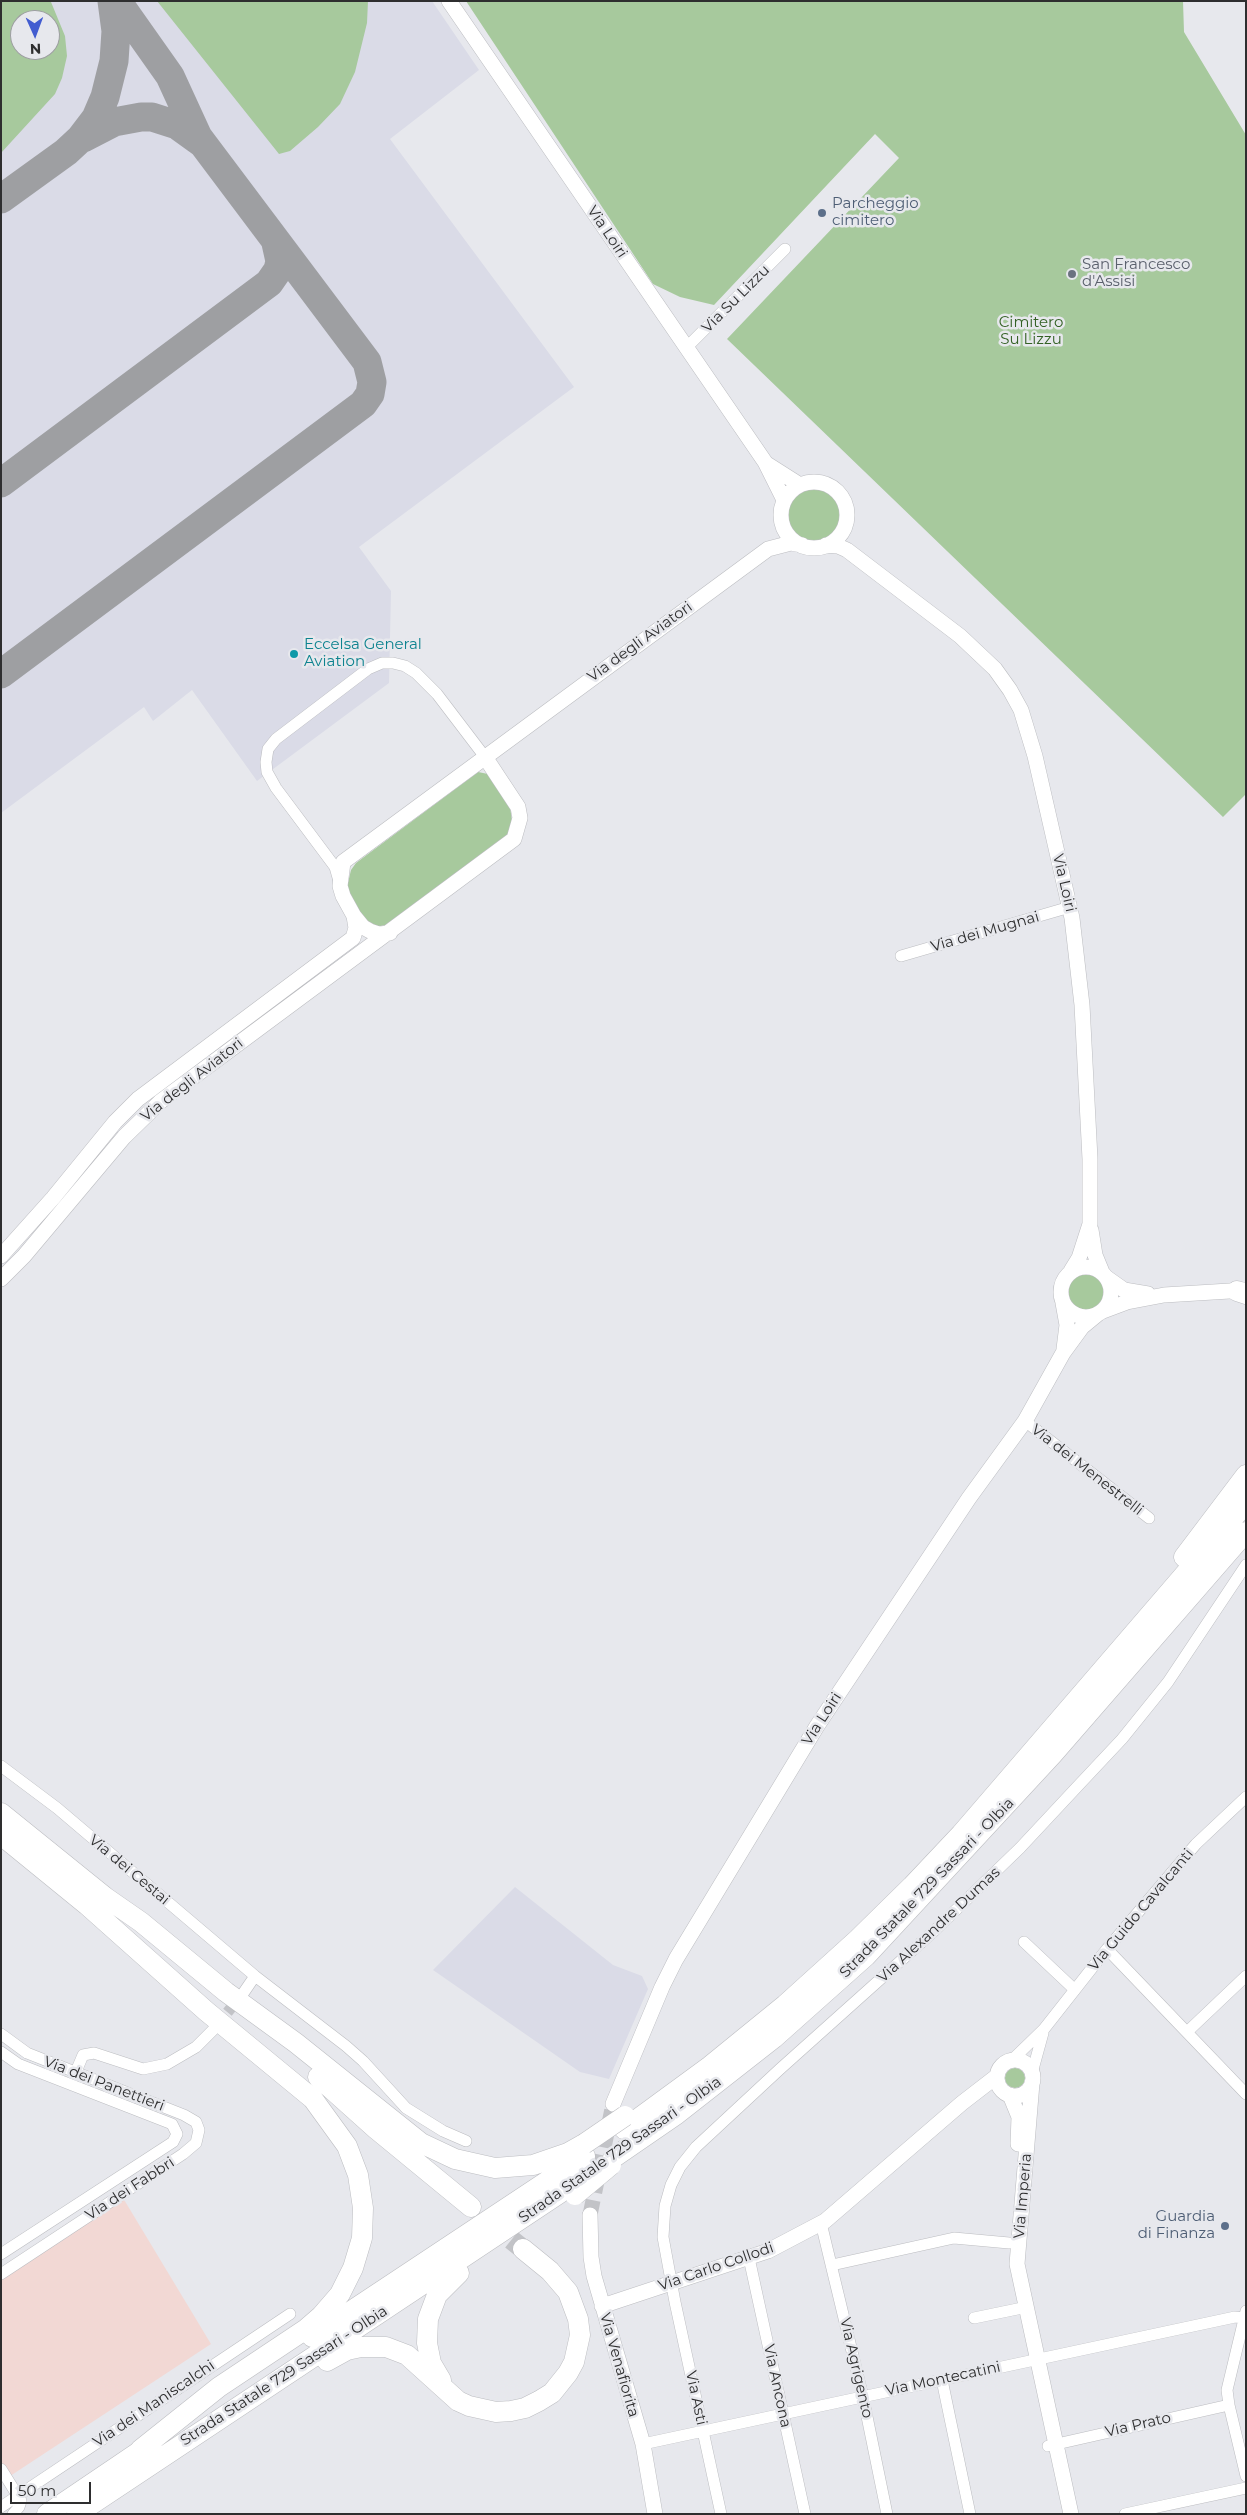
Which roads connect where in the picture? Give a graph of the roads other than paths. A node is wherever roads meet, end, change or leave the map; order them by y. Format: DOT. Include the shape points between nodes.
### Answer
graph roads {
  1 [pos="449,1"];
  2 [pos="785,249"];
  3 [pos="686,348"];
  4 [pos="765,462"];
  5 [pos="800,485"];
  6 [pos="784,500"];
  7 [pos="846,523"];
  8 [pos="782,525"];
  9 [pos="802,545"];
  10 [pos="826,545"];
  11 [pos="768,549"];
  12 [pos="866,563"];
  13 [pos="485,757"];
  14 [pos="340,886"];
  15 [pos="1070,907"];
  16 [pos="354,916"];
  17 [pos="390,933"];
  18 [pos="901,956"];
  19 [pos="1090,1224"];
  20 [pos="1,1256"];
  21 [pos="1070,1271"];
  22 [pos="1104,1275"];
  23 [pos="1,1279"];
  24 [pos="1243,1291"];
  25 [pos="1164,1295"];
  26 [pos="1063,1303"];
  27 [pos="1101,1312"];
  28 [pos="1063,1353"];
  29 [pos="1025,1421"];
  30 [pos="1246,1475"];
  31 [pos="1246,1503"];
  32 [pos="1149,1518"];
  33 [pos="1246,1532"];
  34 [pos="1246,1566"];
  35 [pos="1096,1675"];
  36 [pos="1,1766"];
  37 [pos="1246,1797"];
  38 [pos="1,1813"];
  39 [pos="1,1835"];
  40 [pos="96,1901"];
  41 [pos="1024,1942"];
  42 [pos="1107,1949"];
  43 [pos="255,1976"];
  44 [pos="1246,1976"];
  45 [pos="1075,1990"];
  46 [pos="242,1995"];
  47 [pos="1044,2029"];
  48 [pos="213,2030"];
  49 [pos="1187,2032"];
  50 [pos="4,2040"];
  51 [pos="2,2055"];
  52 [pos="1012,2060"];
  53 [pos="75,2074"];
  54 [pos="997,2076"];
  55 [pos="1032,2078"];
  56 [pos="1007,2094"];
  57 [pos="1246,2094"];
  58 [pos="962,2103"];
  59 [pos="620,2116"];
  60 [pos="177,2130"];
  61 [pos="199,2136"];
  62 [pos="466,2141"];
  63 [pos="584,2150"];
  64 [pos="576,2188"];
  65 [pos="471,2207"];
  66 [pos="590,2215"];
  67 [pos="821,2223"];
  68 [pos="47,2224"];
  69 [pos="56,2238"];
  70 [pos="1009,2243"];
  71 [pos="523,2249"];
  72 [pos="1,2254"];
  73 [pos="749,2258"];
  74 [pos="832,2265"];
  75 [pos="1,2274"];
  76 [pos="672,2283"];
  77 [pos="602,2306"];
  78 [pos="1023,2309"];
  79 [pos="290,2314"];
  80 [pos="1245,2314"];
  81 [pos="974,2318"];
  82 [pos="1034,2360"];
  83 [pos="942,2380"];
  84 [pos="448,2392"];
  85 [pos="863,2397"];
  86 [pos="1229,2405"];
  87 [pos="783,2415"];
  88 [pos="209,2426"];
  89 [pos="703,2431"];
  90 [pos="643,2444"];
  91 [pos="1053,2445"];
  92 [pos="140,2450"];
  93 [pos="1,2470"];
  94 [pos="1246,2476"];
  95 [pos="1246,2488"];
  96 [pos="18,2496"];
  97 [pos="1,2507"];
  98 [pos="81,2511"];
  99 [pos="13,2514"];
  100 [pos="47,2514"];
  101 [pos="655,2514"];
  102 [pos="721,2514"];
  103 [pos="805,2514"];
  104 [pos="887,2514"];
  105 [pos="970,2514"];
  106 [pos="1062,2514"];
  107 [pos="1071,2514"];
  108 [pos="1125,2514"];
  1 -- 3 [label="street, Via Loiri"];
  2 -- 3 [label="street, Via Su Lizzu"];
  3 -- 4 [label="street, Via Loiri"];
  4 -- 5 [label="street"];
  4 -- 6 [label="street"];
  5 -- 6 [label="street"];
  5 -- 7 [label="street" via="824,483 835,489 844,504"];
  6 -- 8 [label="street"];
  7 -- 10 [label="street" via="838,536"];
  7 -- 12 [label="street, Via Loiri" via="856,550"];
  8 -- 9 [label="street" via="793,541"];
  8 -- 11 [label="street"];
  9 -- 10 [label="street"];
  9 -- 11 [label="street, Via degli Aviatori" via="791,543"];
  10 -- 12 [label="street, Via Loiri" via="838,546"];
  11 -- 13 [label="street, Via degli Aviatori"];
  12 -- 15 [label="street, Via Loiri" via="960,636 995,669 1010,690 1021,710 1035,756"];
  13 -- 14 [label="street, Via degli Aviatori" via="343,862"];
  13 -- 14 [label="street" via="437,694 416,673 393,663 382,663 368,669 276,739 268,748 267,772 335,867"];
  13 -- 17 [label="street, Via degli Aviatori" via="518,807 520,818 514,839"];
  14 -- 16 [label="street"];
  15 -- 18 [label="street, Via dei Mugnai"];
  15 -- 19 [label="street, Via Loiri" via="1082,1004"];
  16 -- 17 [label="street" via="370,931"];
  16 -- 20 [label="street, Via degli Aviatori" via="356,928 353,938 138,1099"];
  17 -- 23 [label="street, Via degli Aviatori" via="161,1101 124,1137"];
  19 -- 21 [label="street, Via Loiri" via="1082,1252"];
  19 -- 22 [label="street" via="1095,1254"];
  21 -- 22 [label="street" via="1087,1266"];
  21 -- 26 [label="street" via="1061,1286"];
  22 -- 25 [label="street" via="1124,1290"];
  22 -- 27 [label="street" via="1111,1293"];
  24 -- 25 [label="street"];
  25 -- 27 [label="street" via="1126,1302"];
  26 -- 27 [label="street" via="1075,1315 1084,1317"];
  26 -- 28 [label="street, Via Loiri" via="1067,1325"];
  27 -- 28 [label="street, Via Loiri" via="1082,1327"];
  28 -- 29 [label="street, Via Loiri"];
  29 -- 32 [label="street, Via dei Menestrelli"];
  29 -- 59 [label="street, Via Loiri" via="969,1498 817,1726 699,1919 662,1987"];
  30 -- 35 [label="highway"];
  31 -- 35 [label="highway, Strada Statale 729 Sassari - Olbia"];
  33 -- 64 [label="highway, Strada Statale 729 Sassari - Olbia, bridge" via="1053,1754 866,1956 774,2038"];
  34 -- 76 [label="street, Via Alexandre Dumas" via="1168,1682 1122,1739 1020,1848 933,1932 780,2069 680,2167 671,2185 662,2221"];
  35 -- 59 [label="highway, Strada Statale 729 Sassari - Olbia" via="961,1834 858,1939 785,2005 710,2066"];
  36 -- 43 [label="street, Via dei Cestai" via="57,1808"];
  37 -- 42 [label="street, Via Guido Cavalcanti" via="1196,1844"];
  38 -- 40 [label="highway"];
  39 -- 40 [label="highway"];
  40 -- 63 [label="highway" via="141,1922 226,1992 407,2132 438,2152 477,2166 516,2168"];
  40 -- 65 [label="highway" via="123,1931"];
  40 -- 92 [label="highway" via="206,2011 313,2099 347,2146 361,2192 363,2223 358,2253 346,2284 332,2305 306,2329 219,2387"];
  41 -- 45 [label="street"];
  42 -- 45 [label="street, Via Guido Cavalcanti"];
  42 -- 49 [label="street"];
  43 -- 46 [label="street"];
  43 -- 62 [label="street, Via dei Cestai" via="363,2061 406,2108"];
  44 -- 49 [label="street"];
  45 -- 47 [label="street, Via Guido Cavalcanti"];
  47 -- 52 [label="street, Via Guido Cavalcanti"];
  47 -- 55 [label="street, Via Guido Cavalcanti"];
  48 -- 53 [label="street" via="196,2047 167,2064 143,2068 94,2053 83,2055"];
  49 -- 57 [label="street"];
  50 -- 51 [label="street"];
  50 -- 53 [label="street, Via dei Panettieri"];
  51 -- 60 [label="street, Via dei Panettieri" via="172,2124"];
  52 -- 54 [label="street" via="1002,2066"];
  52 -- 55 [label="street" via="1027,2065"];
  53 -- 61 [label="street, Via dei Panettieri" via="191,2118"];
  54 -- 56 [label="street" via="998,2083"];
  54 -- 58 [label="street, Via Carlo Collodi"];
  55 -- 56 [label="street" via="1021,2095"];
  55 -- 78 [label="street, Via Imperia" via="1017,2264"];
  56 -- 58 [label="street, Via Carlo Collodi" via="993,2090"];
  56 -- 70 [label="street, Via Imperia" via="1019,2116 1020,2131"];
  58 -- 67 [label="street, Via Carlo Collodi"];
  59 -- 63 [label="highway, Strada Statale 729 Sassari - Olbia"];
  60 -- 68 [label="street, Via dei Fabbri" via="173,2142"];
  61 -- 69 [label="street, Via dei Fabbri" via="184,2154"];
  63 -- 92 [label="highway, Strada Statale 729 Sassari - Olbia"];
  64 -- 84 [label="highway" via="462,2271 436,2295 428,2319 427,2343 431,2363"];
  64 -- 88 [label="highway, Strada Statale 729 Sassari - Olbia"];
  66 -- 77 [label="street, Via Venafiorita" via="591,2257"];
  67 -- 73 [label="street, Via Carlo Collodi"];
  67 -- 74 [label="street, Via Agrigento"];
  68 -- 69 [label="street"];
  68 -- 72 [label="street, Via dei Fabbri"];
  69 -- 75 [label="street, Via dei Fabbri"];
  70 -- 74 [label="street" via="954,2238"];
  70 -- 78 [label="street, Via Imperia" via="1008,2264"];
  71 -- 84 [label="highway" via="550,2271 568,2292 580,2335 574,2362 552,2393 525,2408 503,2412 483,2410 458,2401"];
  73 -- 76 [label="street, Via Carlo Collodi"];
  73 -- 87 [label="street, Via Ancona"];
  74 -- 85 [label="street, Via Agrigento"];
  76 -- 77 [label="street, Via Carlo Collodi"];
  76 -- 89 [label="street, Via Asti"];
  77 -- 90 [label="street, Via Venafiorita"];
  78 -- 81 [label="street"];
  78 -- 82 [label="street, Via Imperia"];
  79 -- 96 [label="street, Via dei Maniscalchi"];
  80 -- 82 [label="street, Via Montecatini"];
  80 -- 86 [label="street" via="1230,2375"];
  82 -- 83 [label="street, Via Montecatini"];
  82 -- 91 [label="street, Via Imperia"];
  83 -- 85 [label="street, Via Montecatini"];
  83 -- 105 [label="street"];
  84 -- 88 [label="highway" via="407,2356 386,2348 361,2347 336,2355"];
  85 -- 87 [label="street, Via Montecatini"];
  85 -- 104 [label="street, Via Agrigento"];
  86 -- 91 [label="street, Via Prato"];
  86 -- 94 [label="street"];
  87 -- 89 [label="street, Via Montecatini"];
  87 -- 103 [label="street, Via Ancona"];
  88 -- 98 [label="highway, Strada Statale 729 Sassari - Olbia"];
  89 -- 90 [label="street, Via Montecatini"];
  89 -- 102 [label="street, Via Asti"];
  90 -- 101 [label="street, Via Venafiorita"];
  91 -- 106 [label="street, Via Imperia"];
  91 -- 107 [label="street, Via Imperia"];
  92 -- 100 [label="highway, Strada Statale 729 Sassari - Olbia"];
  93 -- 96 [label="street"];
  95 -- 108 [label="street"];
  96 -- 97 [label="street, Via dei Maniscalchi"];
  96 -- 99 [label="street" via="20,2507"];
}
